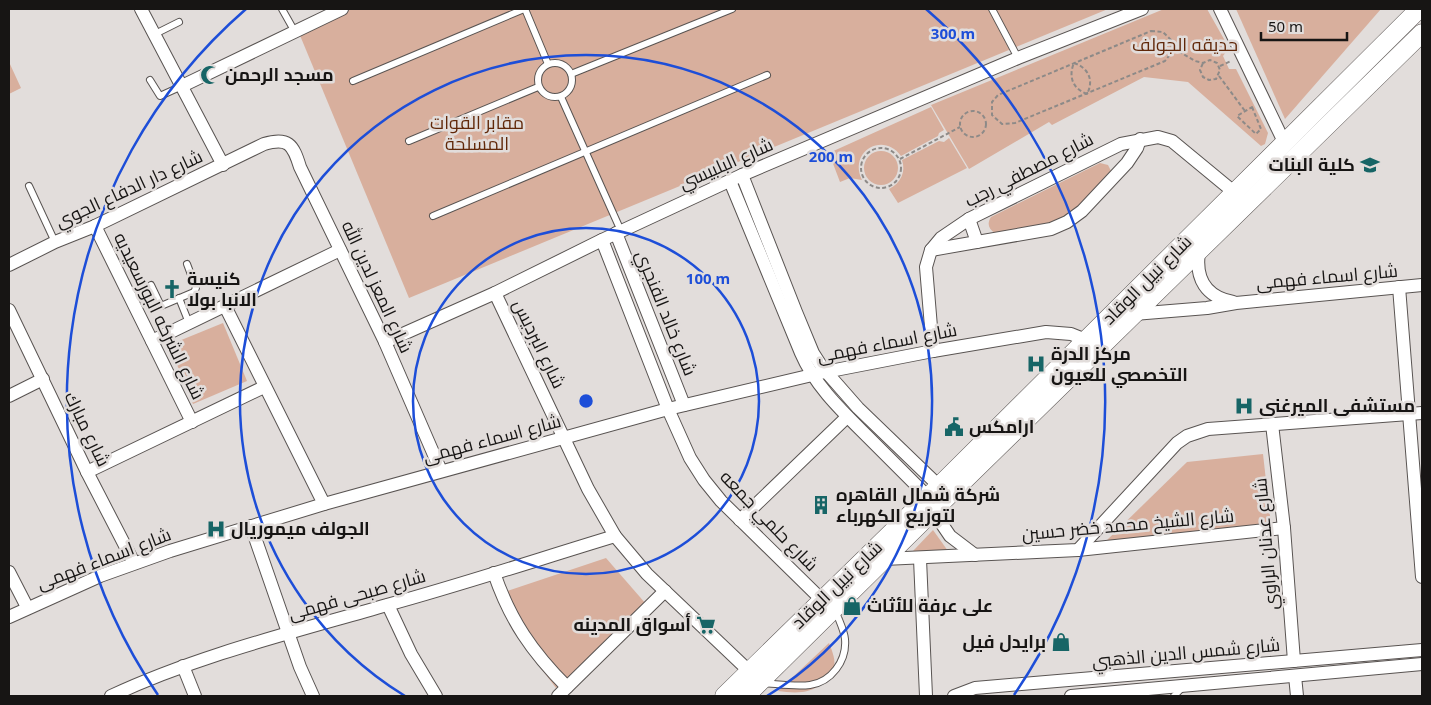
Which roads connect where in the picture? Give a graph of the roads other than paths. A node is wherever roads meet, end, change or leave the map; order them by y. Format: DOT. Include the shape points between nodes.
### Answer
graph roads {
  1 [pos="142,9"];
  2 [pos="282,9"];
  3 [pos="342,9"];
  4 [pos="525,9"];
  5 [pos="732,9"];
  6 [pos="994,9"];
  7 [pos="1142,9"];
  8 [pos="1220,9"];
  9 [pos="1419,9"];
  10 [pos="179,22"];
  11 [pos="295,32"];
  12 [pos="1422,33"];
  13 [pos="155,34"];
  14 [pos="1018,58"];
  15 [pos="548,64"];
  16 [pos="571,74"];
  17 [pos="767,74"];
  18 [pos="150,80"];
  19 [pos="353,81"];
  20 [pos="182,86"];
  21 [pos="538,86"];
  22 [pos="561,97"];
  23 [pos="1140,139"];
  24 [pos="409,141"];
  25 [pos="264,144"];
  26 [pos="1285,144"];
  27 [pos="585,153"];
  28 [pos="223,165"];
  29 [pos="736,178"];
  30 [pos="29,186"];
  31 [pos="1234,192"];
  32 [pos="433,216"];
  33 [pos="969,219"];
  34 [pos="95,226"];
  35 [pos="618,232"];
  36 [pos="602,240"];
  37 [pos="55,242"];
  38 [pos="977,242"];
  39 [pos="340,250"];
  40 [pos="931,250"];
  41 [pos="1199,252"];
  42 [pos="187,264"];
  43 [pos="9,265"];
  44 [pos="150,285"];
  45 [pos="1422,286"];
  46 [pos="1399,287"];
  47 [pos="495,293"];
  48 [pos="179,298"];
  49 [pos="1236,303"];
  50 [pos="225,306"];
  51 [pos="9,310"];
  52 [pos="1134,314"];
  53 [pos="190,323"];
  54 [pos="1086,340"];
  55 [pos="152,341"];
  56 [pos="385,342"];
  57 [pos="933,351"];
  58 [pos="825,372"];
  59 [pos="812,375"];
  60 [pos="44,379"];
  61 [pos="264,387"];
  62 [pos="9,396"];
  63 [pos="684,405"];
  64 [pos="668,409"];
  65 [pos="1416,414"];
  66 [pos="847,417"];
  67 [pos="192,422"];
  68 [pos="1272,424"];
  69 [pos="564,438"];
  70 [pos="441,471"];
  71 [pos="87,472"];
  72 [pos="933,498"];
  73 [pos="324,504"];
  74 [pos="740,520"];
  75 [pos="251,526"];
  76 [pos="1284,528"];
  77 [pos="615,536"];
  78 [pos="1078,550"];
  79 [pos="975,555"];
  80 [pos="884,559"];
  81 [pos="920,559"];
  82 [pos="134,563"];
  83 [pos="9,572"];
  84 [pos="494,573"];
  85 [pos="1422,576"];
  86 [pos="665,592"];
  87 [pos="828,604"];
  88 [pos="388,605"];
  89 [pos="28,607"];
  90 [pos="9,617"];
  91 [pos="288,632"];
  92 [pos="1422,650"];
  93 [pos="1294,662"];
  94 [pos="1422,664"];
  95 [pos="183,666"];
  96 [pos="1295,676"];
  97 [pos="754,677"];
  98 [pos="562,692"];
  99 [pos="1180,693"];
  100 [pos="962,695"];
  101 [pos="111,696"];
  102 [pos="195,696"];
  103 [pos="313,696"];
  104 [pos="436,696"];
  105 [pos="724,696"];
  106 [pos="746,696"];
  107 [pos="926,696"];
  108 [pos="1071,696"];
  109 [pos="1297,696"];
  1 -- 13 [label="street"];
  2 -- 11 [label="lane"];
  3 -- 11 [label="street"];
  4 -- 15 [label="lane"];
  4 -- 19 [label="lane"];
  5 -- 16 [label="lane"];
  6 -- 14 [label="lane"];
  7 -- 14 [label="street, شارع البلبيسي"];
  8 -- 26 [label="street"];
  9 -- 26 [label="street, شارع نبيل الوقاد"];
  10 -- 13 [label="lane"];
  11 -- 20 [label="street"];
  12 -- 41 [label="street, شارع نبيل الوقاد"];
  13 -- 20 [label="street"];
  14 -- 29 [label="street, شارع البلبيسي"];
  15 -- 16 [label="lane" via="558,63"];
  15 -- 21 [label="lane" via="541,69"];
  16 -- 22 [label="lane" via="572,83"];
  17 -- 27 [label="lane"];
  18 -- 20 [label="lane" via="160,96"];
  20 -- 28 [label="street"];
  21 -- 22 [label="lane" via="552,98"];
  21 -- 24 [label="lane"];
  22 -- 27 [label="lane"];
  23 -- 31 [label="street, شارع مصطفي رجب" via="1158,137 1172,142"];
  23 -- 33 [label="street, شارع مصطفي رجب" via="1111,148"];
  23 -- 38 [label="street" via="1127,162 1082,212 1067,222 1051,229"];
  25 -- 28 [label="street, شارع دار الدفاع الجوي"];
  25 -- 39 [label="street, شارع المعز لدين الله" via="279,140 289,144"];
  26 -- 31 [label="street, شارع نبيل الوقاد"];
  27 -- 32 [label="lane"];
  27 -- 35 [label="lane"];
  28 -- 34 [label="street, شارع دار الدفاع الجوي"];
  29 -- 35 [label="street, شارع البلبيسي"];
  29 -- 58 [label="street" via="813,352"];
  29 -- 59 [label="street" via="800,353"];
  30 -- 37 [label="lane"];
  31 -- 54 [label="street, شارع نبيل الوقاد"];
  33 -- 38 [label="street"];
  33 -- 40 [label="street, شارع مصطفي رجب" via="941,238"];
  34 -- 37 [label="street, شارع دار الدفاع الجوي"];
  34 -- 55 [label="street, شارع الشركه البورسعيديه"];
  35 -- 36 [label="street, شارع البلبيسي"];
  35 -- 63 [label="street, شارع خالد الفنجري"];
  36 -- 47 [label="street, شارع البلبيسي"];
  36 -- 64 [label="street, شارع خالد الفنجري"];
  37 -- 43 [label="street, شارع دار الدفاع الجوي"];
  38 -- 40 [label="street"];
  39 -- 50 [label="street"];
  39 -- 56 [label="street, شارع المعز لدين الله"];
  40 -- 57 [label="street" via="925,275"];
  41 -- 49 [label="street, شارع اسماء فهمى" via="1200,276 1205,286 1213,295"];
  41 -- 52 [label="street, شارع نبيل الوقاد"];
  42 -- 48 [label="lane" via="196,290"];
  44 -- 48 [label="lane" via="162,306"];
  45 -- 46 [label="street, شارع اسماء فهمى"];
  46 -- 49 [label="street, شارع اسماء فهمى"];
  46 -- 65 [label="street"];
  47 -- 56 [label="street, شارع البلبيسي"];
  47 -- 69 [label="street, شارع البرديس"];
  48 -- 53 [label="lane"];
  49 -- 52 [label="street, شارع اسماء فهمى"];
  50 -- 53 [label="street"];
  50 -- 61 [label="street"];
  51 -- 60 [label="street, شارع مبارك"];
  52 -- 72 [label="street, شارع نبيل الوقاد"];
  53 -- 55 [label="street"];
  54 -- 57 [label="street, شارع اسماء فهمى" via="1070,334 1046,332"];
  54 -- 72 [label="street, شارع نبيل الوقاد"];
  55 -- 67 [label="street, شارع الشركه البورسعيديه"];
  56 -- 70 [label="street, شارع المعز لدين الله"];
  57 -- 58 [label="street, شارع اسماء فهمى"];
  58 -- 59 [label="street, شارع اسماء فهمى"];
  58 -- 72 [label="street"];
  59 -- 63 [label="street, شارع اسماء فهمى"];
  59 -- 66 [label="street"];
  60 -- 62 [label="street"];
  60 -- 71 [label="street, شارع مبارك"];
  61 -- 67 [label="street"];
  61 -- 73 [label="street"];
  63 -- 64 [label="street, شارع اسماء فهمى"];
  64 -- 69 [label="street, شارع اسماء فهمى"];
  64 -- 74 [label="street, شارع حلمي جمعه" via="695,466"];
  65 -- 68 [label="street"];
  65 -- 85 [label="street"];
  66 -- 72 [label="street"];
  66 -- 74 [label="street"];
  67 -- 71 [label="street"];
  68 -- 76 [label="street, شارع عدنان الراوي"];
  68 -- 78 [label="street" via="1208,429 1187,436 1168,452"];
  69 -- 70 [label="street, شارع اسماء فهمى"];
  69 -- 77 [label="street, شارع البرديس"];
  70 -- 73 [label="street, شارع اسماء فهمى"];
  71 -- 82 [label="street, شارع مبارك"];
  72 -- 79 [label="street" via="950,536"];
  72 -- 80 [label="street, شارع نبيل الوقاد"];
  72 -- 87 [label="street, شارع نبيل الوقاد"];
  73 -- 75 [label="street, شارع اسماء فهمى"];
  74 -- 87 [label="street, شارع حلمي جمعه"];
  75 -- 82 [label="street, شارع اسماء فهمى"];
  75 -- 91 [label="street"];
  76 -- 78 [label="street, شارع الشيخ محمد خضر حسين"];
  76 -- 93 [label="street, شارع عدنان الراوي"];
  77 -- 84 [label="street, شارع صبحى فهمى"];
  77 -- 86 [label="street, شارع البرديس"];
  78 -- 79 [label="street, شارع الشيخ محمد خضر حسين"];
  79 -- 81 [label="street, شارع الشيخ محمد خضر حسين"];
  80 -- 81 [label="street, شارع الشيخ محمد خضر حسين"];
  80 -- 87 [label="street, شارع نبيل الوقاد"];
  81 -- 107 [label="street"];
  82 -- 89 [label="street, شارع اسماء فهمى"];
  83 -- 89 [label="street"];
  84 -- 88 [label="street, شارع صبحى فهمى"];
  84 -- 98 [label="street" via="515,623"];
  86 -- 97 [label="street, شارع البرديس"];
  86 -- 98 [label="street"];
  87 -- 97 [label="street, شارع نبيل الوقاد"];
  87 -- 97 [label="lane" via="845,639 842,660 829,677 810,685"];
  88 -- 91 [label="street, شارع صبحى فهمى"];
  88 -- 104 [label="street" via="410,654"];
  89 -- 90 [label="street, شارع اسماء فهمى"];
  91 -- 95 [label="street, شارع صبحى فهمى"];
  91 -- 103 [label="street"];
  92 -- 93 [label="street, شارع شمس الدين الذهبي"];
  93 -- 100 [label="street, شارع شمس الدين الذهبي" via="975,688"];
  94 -- 96 [label="street, شارع شمس الدين الذهبي"];
  95 -- 101 [label="street, شارع صبحى فهمى"];
  95 -- 102 [label="street"];
  96 -- 99 [label="street, شارع شمس الدين الذهبي"];
  96 -- 109 [label="street"];
  97 -- 105 [label="street, شارع نبيل الوقاد"];
  97 -- 106 [label="street, شارع نبيل الوقاد"];
  99 -- 108 [label="street, شارع شمس الدين الذهبي"];
}
